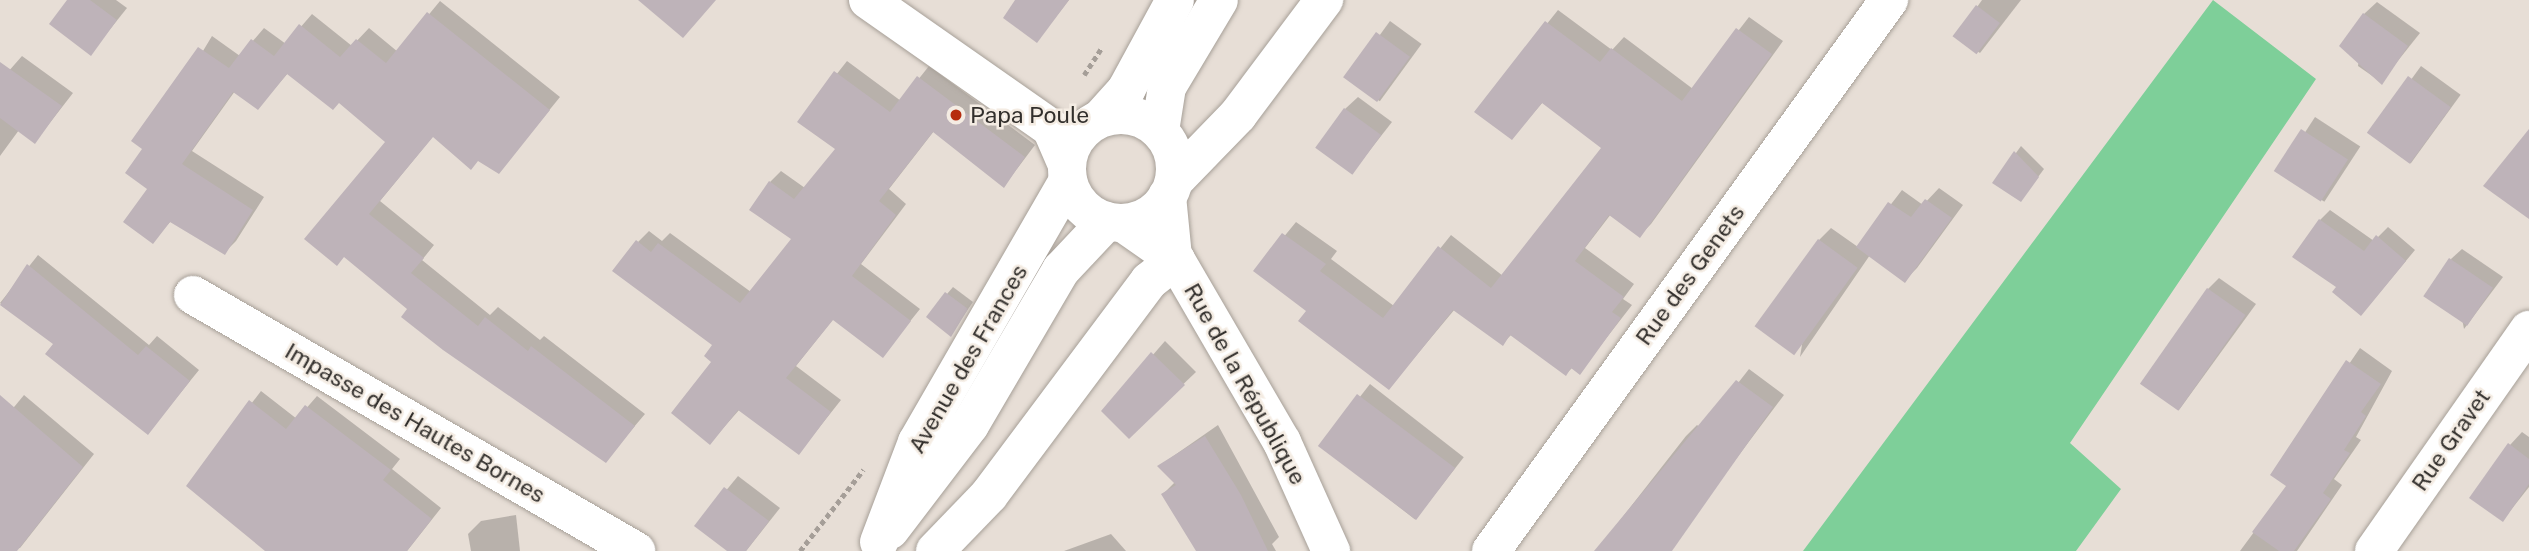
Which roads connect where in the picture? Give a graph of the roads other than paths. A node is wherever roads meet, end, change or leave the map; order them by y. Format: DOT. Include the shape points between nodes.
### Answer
graph roads {
  1 [pos="868,0"];
  2 [pos="1175,0"];
  3 [pos="1219,0"];
  4 [pos="1324,0"];
  5 [pos="1889,0"];
  6 [pos="1238,115"];
  7 [pos="1079,124"];
  8 [pos="1161,132"];
  9 [pos="1067,173"];
  10 [pos="1170,189"];
  11 [pos="1115,222"];
  12 [pos="1175,258"];
  13 [pos="193,295"];
  14 [pos="2529,330"];
  15 [pos="876,547"];
  16 [pos="636,551"];
  17 [pos="935,551"];
  18 [pos="1331,551"];
  19 [pos="1491,551"];
  20 [pos="2374,551"];
  1 -- 7 [label="street"];
  2 -- 7 [label="street" via="1126,90"];
  3 -- 8 [label="street" via="1167,88"];
  4 -- 6 [label="street"];
  5 -- 19 [label="street, Rue des Genets"];
  6 -- 8 [label="street" via="1207,130"];
  6 -- 10 [label="street"];
  7 -- 8 [label="street" via="1139,117"];
  7 -- 9 [label="street"];
  8 -- 10 [label="street" via="1175,158"];
  9 -- 11 [label="street" via="1082,206"];
  9 -- 15 [label="street, Avenue des Frances" via="917,442"];
  10 -- 11 [label="street" via="1152,213"];
  10 -- 12 [label="street, Rue de la République"];
  11 -- 12 [label="street, Rue de la République"];
  11 -- 15 [label="street, Avenue des Frances" via="1061,270 970,425"];
  12 -- 17 [label="street" via="1149,281 989,495"];
  12 -- 18 [label="street, Rue de la République" via="1282,442"];
  13 -- 16 [label="street, Impasse des Hautes Bornes"];
  14 -- 20 [label="street, Rue Gravet"];
}
